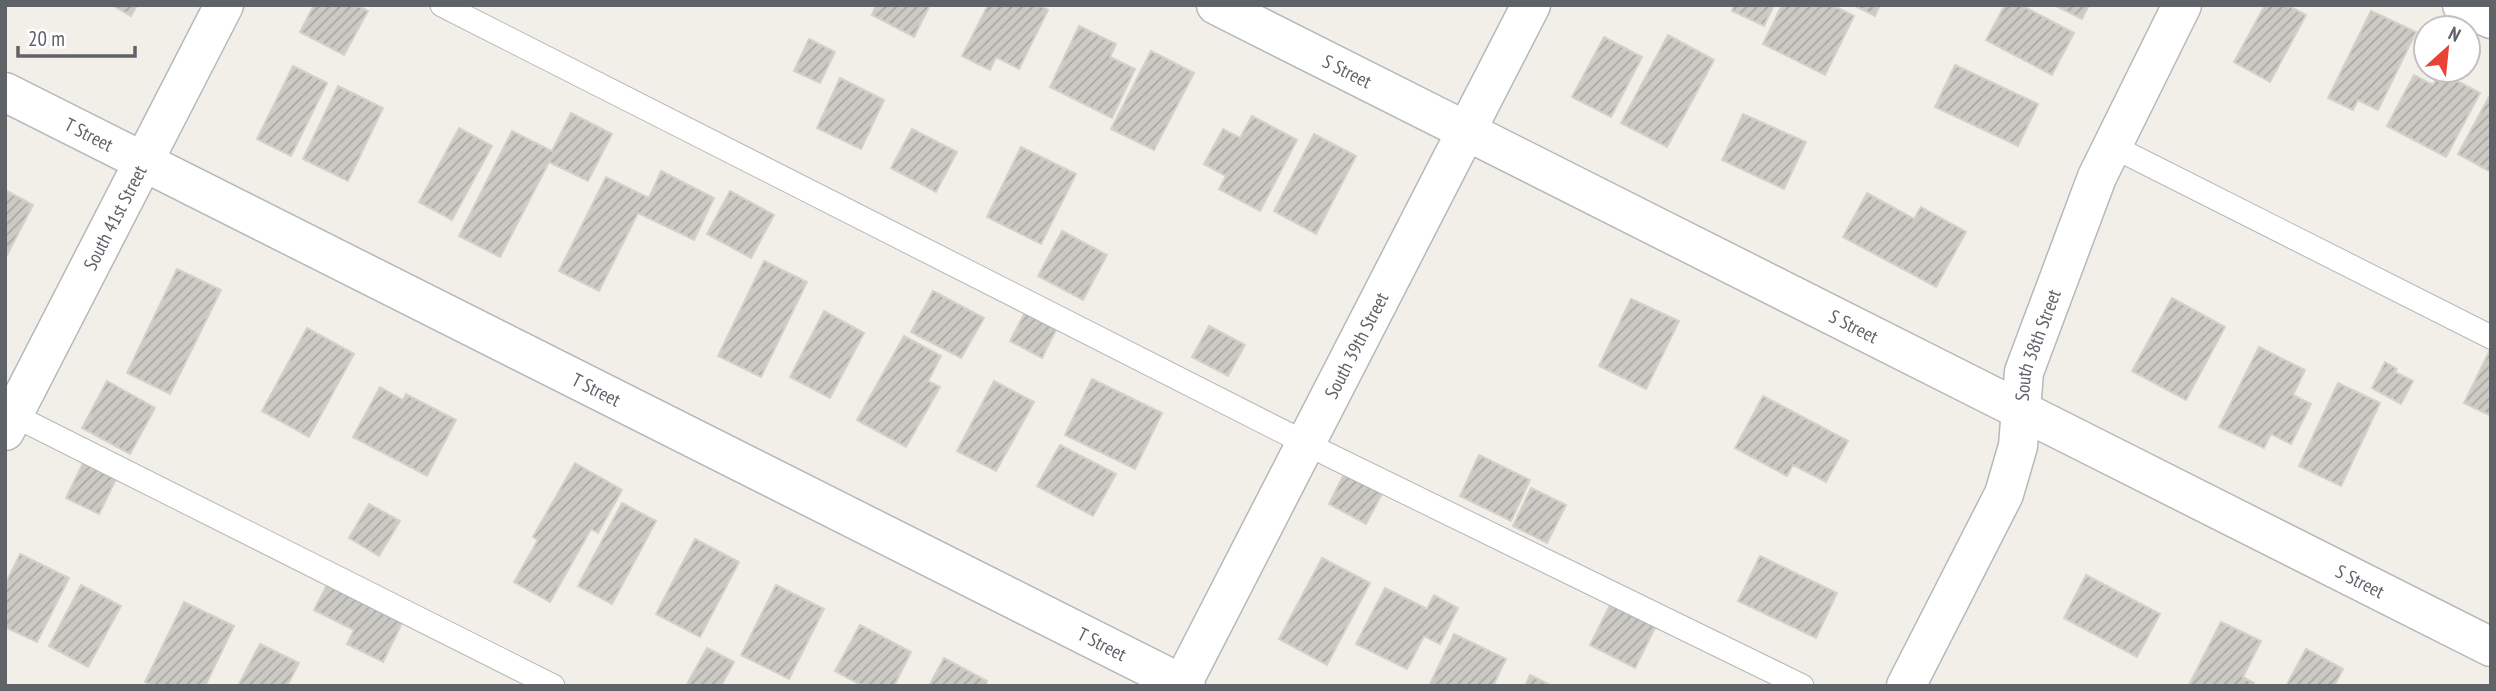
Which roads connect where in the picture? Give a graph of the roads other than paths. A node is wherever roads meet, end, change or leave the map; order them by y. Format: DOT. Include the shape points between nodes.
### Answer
graph roads {
  1 [pos="224,5"];
  2 [pos="442,5"];
  3 [pos="1216,5"];
  4 [pos="1531,5"];
  5 [pos="2182,5"];
  6 [pos="2462,5"];
  7 [pos="2491,19"];
  8 [pos="5,92"];
  9 [pos="1466,130"];
  10 [pos="2112,146"];
  11 [pos="144,161"];
  12 [pos="2491,337"];
  13 [pos="2021,411"];
  14 [pos="8,419"];
  15 [pos="1306,443"];
  16 [pos="2491,648"];
  17 [pos="1183,685"];
  18 [pos="553,686"];
  19 [pos="1801,686"];
  20 [pos="1906,686"];
  1 -- 11 [label="street, South 41st Street"];
  2 -- 15 [label="lane"];
  3 -- 9 [label="street, S Street"];
  4 -- 9 [label="street, South 39th Street"];
  5 -- 10 [label="street, South 38th Street"];
  6 -- 7 [label="street"];
  8 -- 11 [label="street, T Street"];
  9 -- 13 [label="street, S Street"];
  9 -- 15 [label="street, South 39th Street"];
  10 -- 12 [label="lane"];
  10 -- 13 [label="street, South 38th Street" via="2024,372"];
  11 -- 14 [label="street, South 41st Street"];
  11 -- 17 [label="street, T Street"];
  13 -- 16 [label="street, S Street"];
  13 -- 20 [label="street, South 38th Street" via="2018,446 2004,495"];
  14 -- 18 [label="lane"];
  15 -- 17 [label="street, South 39th Street"];
  15 -- 19 [label="lane"];
}
